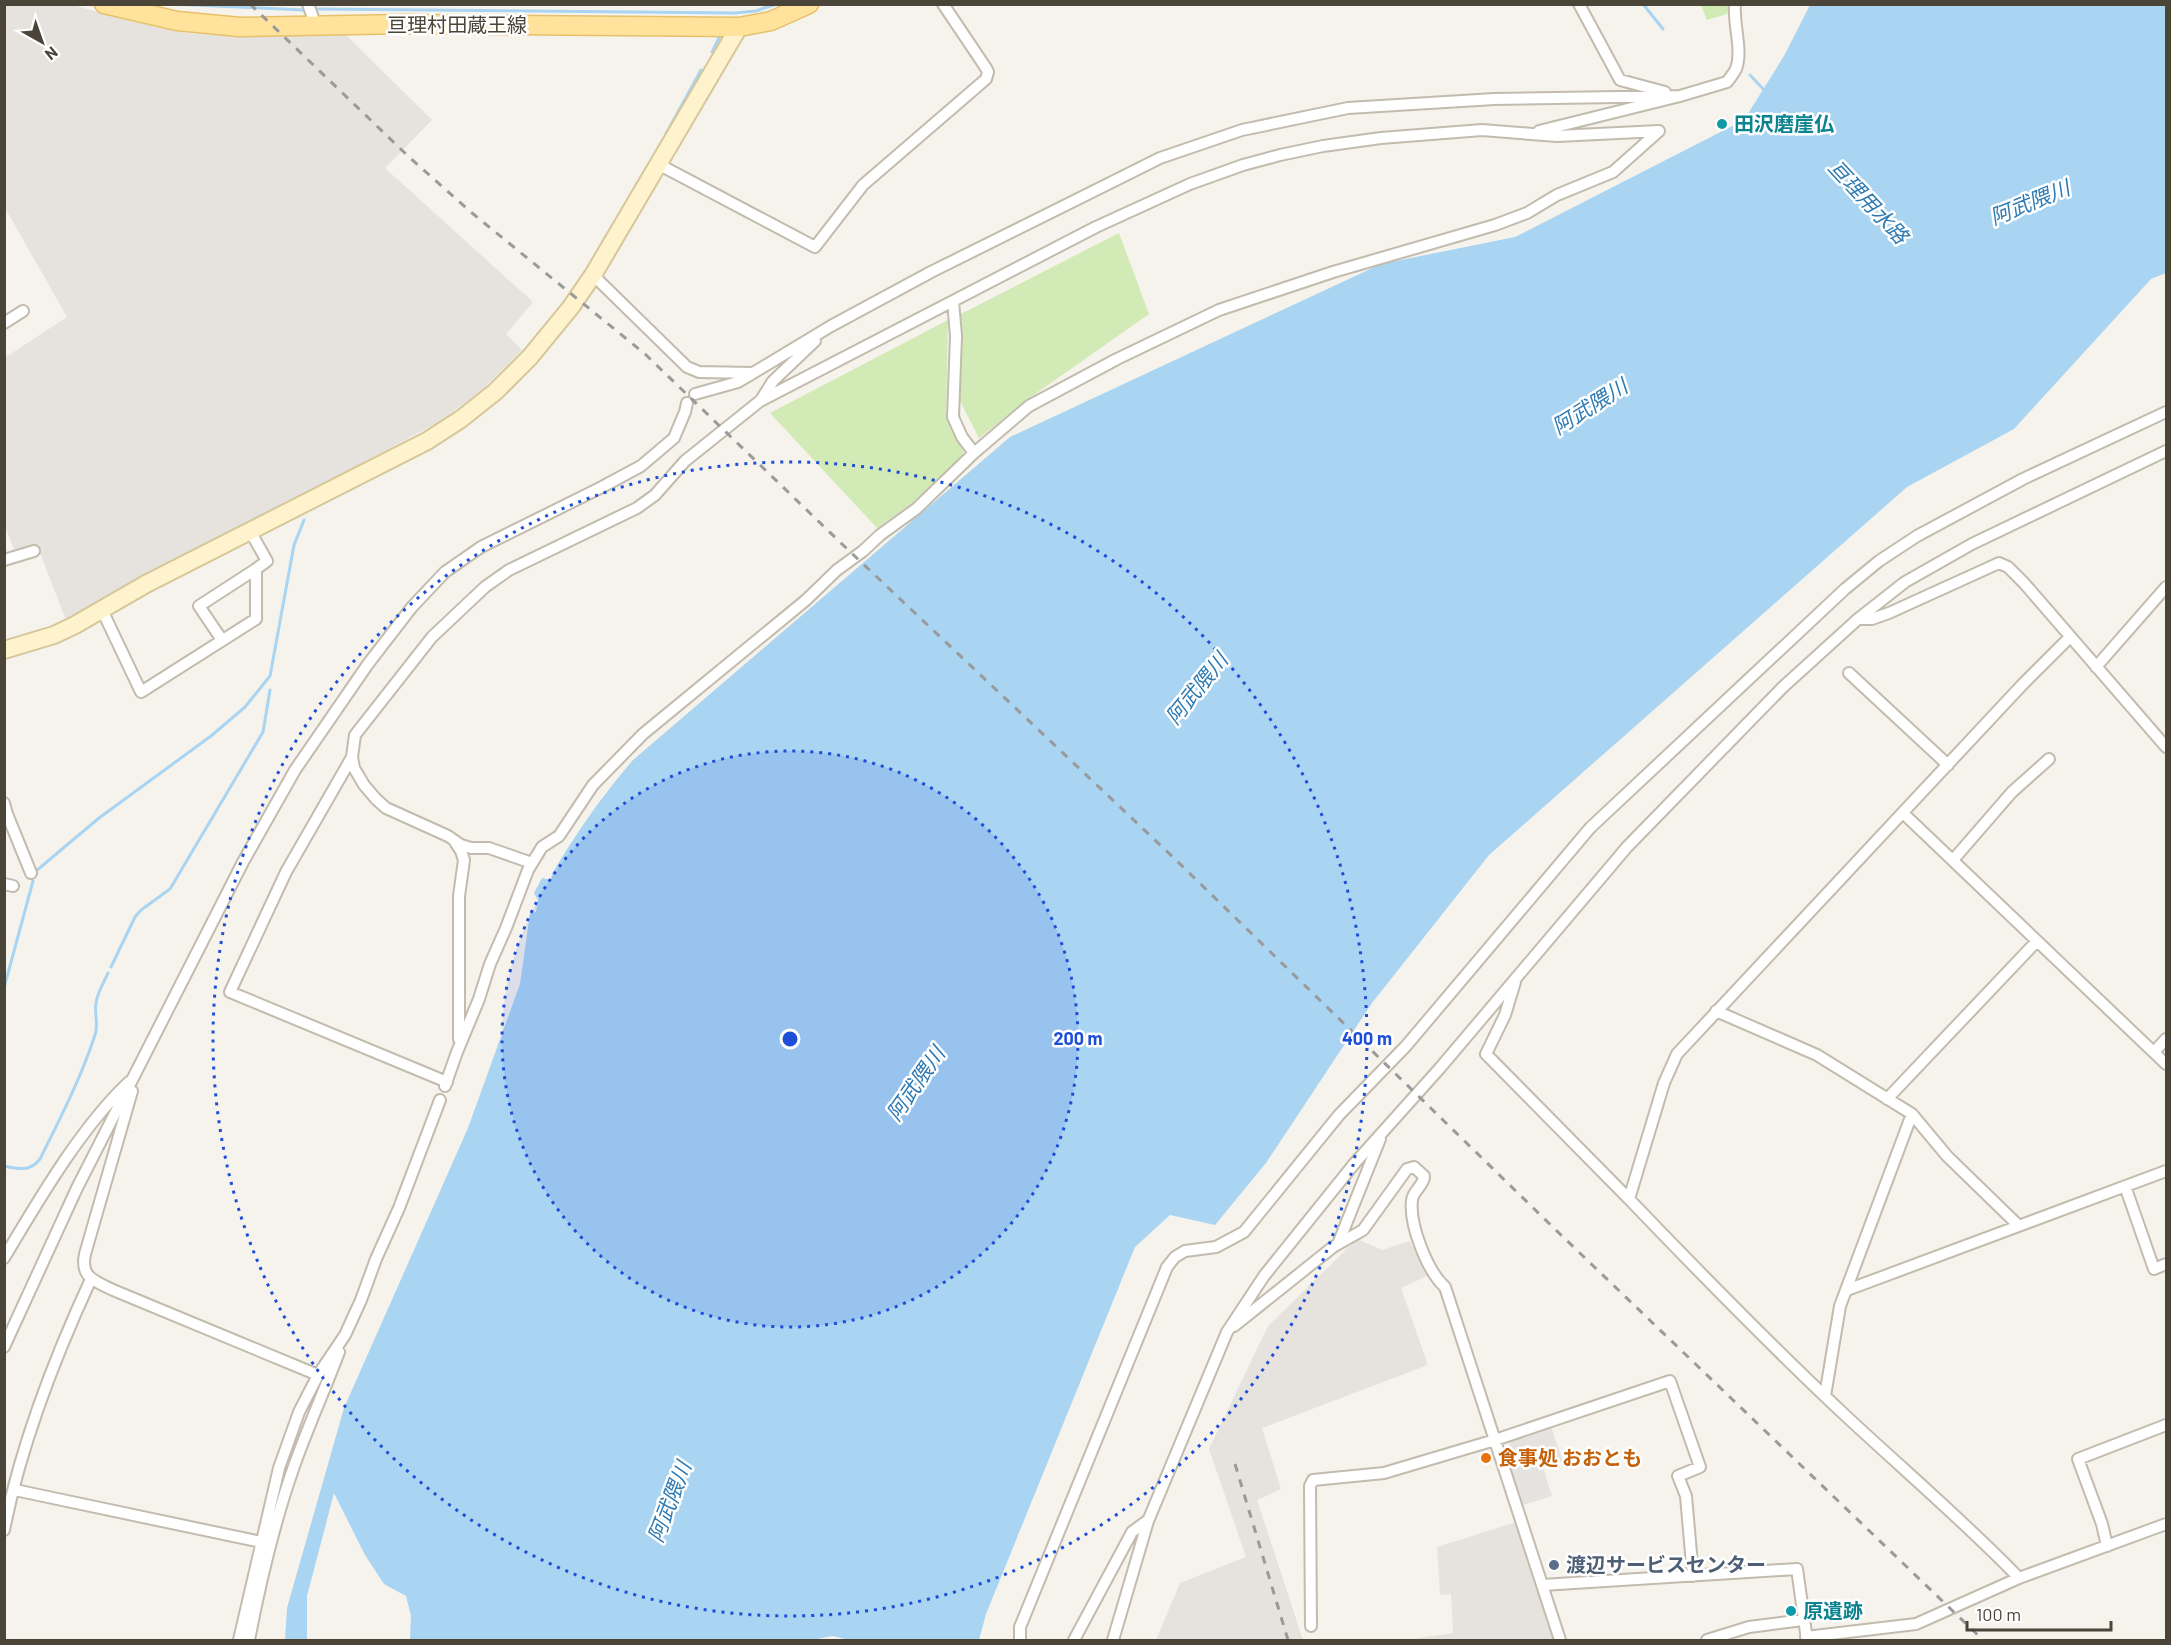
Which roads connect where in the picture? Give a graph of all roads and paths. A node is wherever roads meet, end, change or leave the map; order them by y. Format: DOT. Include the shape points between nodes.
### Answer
graph roads {
  1 [pos="104,4"];
  2 [pos="308,4"];
  3 [pos="809,4"];
  4 [pos="943,4"];
  5 [pos="1579,4"];
  6 [pos="1735,4"];
  7 [pos="316,26"];
  8 [pos="739,27"];
  9 [pos="1680,96"];
  10 [pos="1533,132"];
  11 [pos="658,164"];
  12 [pos="593,276"];
  13 [pos="952,302"];
  14 [pos="23,311"];
  15 [pos="4,323"];
  16 [pos="831,326"];
  17 [pos="753,373"];
  18 [pos="695,394"];
  19 [pos="760,401"];
  20 [pos="687,403"];
  21 [pos="2166,412"];
  22 [pos="2166,451"];
  23 [pos="974,453"];
  24 [pos="250,531"];
  25 [pos="34,550"];
  26 [pos="4,560"];
  27 [pos="256,569"];
  28 [pos="2166,587"];
  29 [pos="102,610"];
  30 [pos="1858,618"];
  31 [pos="2070,637"];
  32 [pos="222,640"];
  33 [pos="4,650"];
  34 [pos="2096,667"];
  35 [pos="1849,673"];
  36 [pos="2166,747"];
  37 [pos="352,757"];
  38 [pos="2049,759"];
  39 [pos="1948,765"];
  40 [pos="6,809"];
  41 [pos="1903,813"];
  42 [pos="4,826"];
  43 [pos="452,838"];
  44 [pos="1953,860"];
  45 [pos="532,863"];
  46 [pos="31,873"];
  47 [pos="2037,940"];
  48 [pos="1517,977"];
  49 [pos="1716,1011"];
  50 [pos="2166,1039"];
  51 [pos="459,1046"];
  52 [pos="2154,1052"];
  53 [pos="2166,1064"];
  54 [pos="136,1076"];
  55 [pos="1887,1099"];
  56 [pos="440,1100"];
  57 [pos="1912,1114"];
  58 [pos="1383,1132"];
  59 [pos="2166,1171"];
  60 [pos="2125,1186"];
  61 [pos="1629,1199"];
  62 [pos="2018,1225"];
  63 [pos="1338,1244"];
  64 [pos="4,1258"];
  65 [pos="2166,1264"];
  66 [pos="91,1280"];
  67 [pos="1847,1290"];
  68 [pos="1227,1332"];
  69 [pos="345,1335"];
  70 [pos="4,1347"];
  71 [pos="318,1374"];
  72 [pos="1825,1396"];
  73 [pos="2166,1425"];
  74 [pos="1495,1440"];
  75 [pos="15,1490"];
  76 [pos="1148,1521"];
  77 [pos="2166,1524"];
  78 [pos="4,1530"];
  79 [pos="261,1542"];
  80 [pos="2107,1546"];
  81 [pos="1693,1576"];
  82 [pos="2019,1578"];
  83 [pos="1542,1585"];
  84 [pos="1803,1620"];
  85 [pos="1311,1626"];
  86 [pos="1870,1635"];
  87 [pos="1807,1639"];
  88 [pos="239,1641"];
  89 [pos="249,1641"];
  90 [pos="1020,1641"];
  91 [pos="1074,1641"];
  92 [pos="1113,1641"];
  93 [pos="1560,1641"];
  94 [pos="1707,1641"];
  1 -- 7 [label="main road, 亘理村田蔵王線" via="211,25"];
  2 -- 7 [label="street"];
  3 -- 8 [label="main road, 亘理村田蔵王線" via="771,21"];
  4 -- 11 [label="street" via="986,68 986,79 863,185 815,247"];
  5 -- 9 [label="street" via="1620,80"];
  6 -- 9 [label="street" via="1736,69 1727,82"];
  7 -- 8 [label="main road, 亘理村田蔵王線"];
  8 -- 11 [label="street"];
  9 -- 10 [label="street"];
  9 -- 16 [label="street" via="1494,99 1348,108 1242,130 1150,163"];
  10 -- 13 [label="street" via="1482,130 1381,138 1323,146 1243,165 1168,192"];
  10 -- 23 [label="street" via="1557,136 1659,131 1613,172 1557,195 1527,213 1210,314 1029,406"];
  11 -- 12 [label="street"];
  12 -- 17 [label="street" via="687,367 699,372"];
  12 -- 24 [label="street" via="530,357 461,419 395,459"];
  13 -- 19 [label="street"];
  13 -- 23 [label="street" via="956,336 953,417"];
  14 -- 15 [label="street"];
  16 -- 17 [label="street"];
  16 -- 19 [label="street" via="773,381"];
  17 -- 18 [label="street" via="738,382"];
  19 -- 37 [label="street" via="685,461 655,495 637,508 509,570 485,587 432,637 355,735"];
  20 -- 54 [label="street" via="674,438 641,466 481,547 445,572 412,607 295,770 233,882"];
  21 -- 90 [label="street" via="2023,479 1917,536 1862,575 1590,828 1406,1046 1338,1115 1244,1232 1216,1247 1185,1251 1175,1257 1167,1267 1020,1627"];
  22 -- 30 [label="street" via="1972,544 1905,582"];
  23 -- 45 [label="street" via="916,508 643,735 593,785 559,836 542,847"];
  24 -- 27 [label="street" via="267,561"];
  24 -- 29 [label="street"];
  25 -- 26 [label="street"];
  27 -- 32 [label="street" via="256,619"];
  27 -- 32 [label="street" via="198,606"];
  28 -- 34 [label="street"];
  29 -- 32 [label="street" via="141,692"];
  29 -- 33 [label="street" via="54,635"];
  30 -- 31 [label="street" via="1872,619 1889,613 2000,563 2016,575"];
  30 -- 48 [label="street" via="1784,687 1627,847"];
  31 -- 34 [label="street"];
  31 -- 39 [label="street"];
  34 -- 36 [label="street"];
  35 -- 39 [label="street"];
  37 -- 43 [label="street" via="354,768 375,799"];
  37 -- 51 [label="street" via="286,872 230,992 389,1056 446,1084"];
  38 -- 44 [label="street" via="2012,792"];
  39 -- 41 [label="street"];
  40 -- 42 [label="street"];
  40 -- 46 [label="street"];
  41 -- 44 [label="street"];
  41 -- 49 [label="street"];
  43 -- 45 [label="street" via="461,845 489,848"];
  43 -- 51 [label="street" via="464,860 459,896"];
  44 -- 47 [label="street"];
  45 -- 51 [label="street"];
  47 -- 52 [label="street"];
  47 -- 55 [label="street"];
  48 -- 58 [label="street"];
  48 -- 61 [label="street" via="1505,1016 1486,1054"];
  49 -- 55 [label="street" via="1817,1055"];
  49 -- 61 [label="street" via="1677,1054 1664,1083"];
  50 -- 52 [label="street"];
  52 -- 53 [label="street"];
  54 -- 64 [label="street" via="78,1144"];
  54 -- 66 [label="street" via="85,1254 84,1268"];
  54 -- 70 [label="street" via="77,1188"];
  55 -- 57 [label="street"];
  56 -- 69 [label="street"];
  57 -- 62 [label="street" via="1947,1156"];
  57 -- 67 [label="street"];
  58 -- 63 [label="street"];
  58 -- 68 [label="street" via="1264,1276"];
  59 -- 60 [label="street"];
  60 -- 62 [label="street"];
  60 -- 65 [label="street" via="2154,1269"];
  61 -- 72 [label="street"];
  62 -- 67 [label="street"];
  63 -- 68 [label="street"];
  63 -- 74 [label="street" via="1363,1230 1407,1169 1414,1167 1424,1176 1412,1201 1416,1228 1431,1271 1445,1287"];
  66 -- 71 [label="street"];
  66 -- 75 [label="street" via="39,1405"];
  67 -- 72 [label="street" via="1840,1306"];
  68 -- 76 [label="street"];
  69 -- 71 [label="street"];
  69 -- 89 [label="street" via="290,1479 264,1564"];
  71 -- 79 [label="street" via="279,1468"];
  72 -- 82 [label="street"];
  73 -- 80 [label="street" via="2078,1459"];
  74 -- 81 [label="street" via="1670,1382 1700,1467 1678,1476 1686,1496"];
  74 -- 83 [label="street"];
  74 -- 85 [label="street" via="1384,1473 1312,1480"];
  75 -- 78 [label="street"];
  75 -- 79 [label="street"];
  76 -- 91 [label="street" via="1132,1532"];
  76 -- 92 [label="street"];
  77 -- 80 [label="street"];
  79 -- 88 [label="street"];
  80 -- 82 [label="street"];
  81 -- 83 [label="street"];
  81 -- 84 [label="street" via="1797,1569"];
  82 -- 86 [label="street" via="1916,1623"];
  83 -- 93 [label="street"];
  84 -- 87 [label="street"];
  84 -- 94 [label="street" via="1749,1627"];
  86 -- 87 [label="street"];
}
